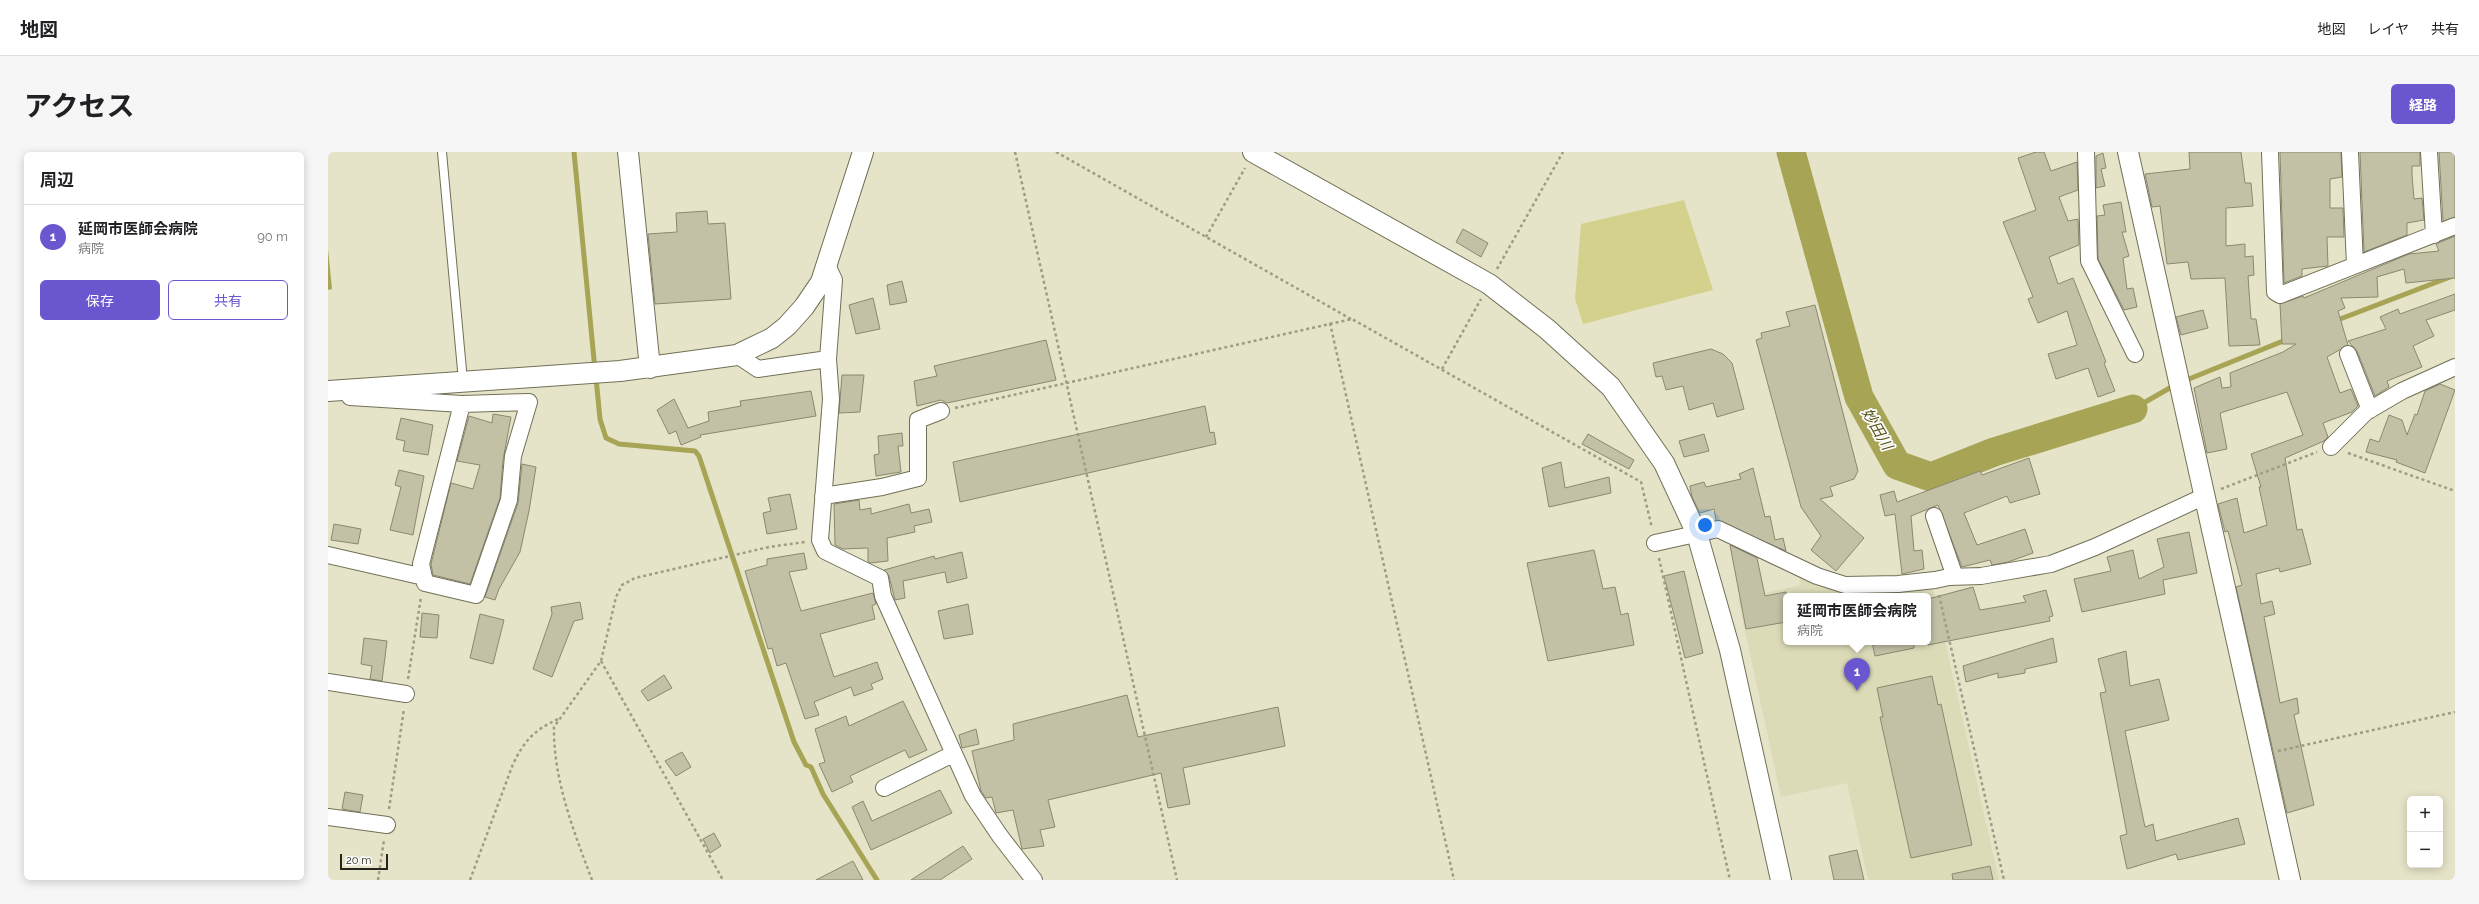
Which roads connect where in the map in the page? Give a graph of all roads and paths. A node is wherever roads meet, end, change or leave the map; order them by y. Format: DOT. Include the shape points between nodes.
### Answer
graph roads {
  1 [pos="442,152"];
  2 [pos="628,152"];
  3 [pos="863,152"];
  4 [pos="1015,152"];
  5 [pos="1056,152"];
  6 [pos="1253,152"];
  7 [pos="1563,152"];
  8 [pos="2086,152"];
  9 [pos="2128,152"];
  10 [pos="2270,152"];
  11 [pos="2350,152"];
  12 [pos="2429,152"];
  13 [pos="2455,226"];
  14 [pos="2434,234"];
  15 [pos="1206,237"];
  16 [pos="827,265"];
  17 [pos="2355,265"];
  18 [pos="1489,284"];
  19 [pos="1352,319"];
  20 [pos="1330,323"];
  21 [pos="2135,354"];
  22 [pos="2348,354"];
  23 [pos="737,355"];
  24 [pos="828,359"];
  25 [pos="650,368"];
  26 [pos="2455,368"];
  27 [pos="1442,369"];
  28 [pos="463,382"];
  29 [pos="1066,383"];
  30 [pos="328,391"];
  31 [pos="328,395"];
  32 [pos="462,404"];
  33 [pos="2370,410"];
  34 [pos="941,411"];
  35 [pos="2331,446"];
  36 [pos="2455,491"];
  37 [pos="823,496"];
  38 [pos="2204,496"];
  39 [pos="1934,516"];
  40 [pos="1697,534"];
  41 [pos="820,540"];
  42 [pos="1655,544"];
  43 [pos="328,555"];
  44 [pos="1955,577"];
  45 [pos="424,580"];
  46 [pos="1936,580"];
  47 [pos="601,661"];
  48 [pos="328,682"];
  49 [pos="406,694"];
  50 [pos="2455,712"];
  51 [pos="558,719"];
  52 [pos="953,754"];
  53 [pos="2262,754"];
  54 [pos="884,788"];
  55 [pos="328,817"];
  56 [pos="387,825"];
  57 [pos="378,880"];
  58 [pos="470,880"];
  59 [pos="592,880"];
  60 [pos="723,880"];
  61 [pos="1034,880"];
  62 [pos="1177,880"];
  63 [pos="1454,880"];
  64 [pos="1730,880"];
  65 [pos="1781,880"];
  66 [pos="2004,880"];
  67 [pos="2290,880"];
  1 -- 28 [label="lane"];
  2 -- 25 [label="street"];
  3 -- 16 [label="street"];
  4 -- 29 [label="path"];
  5 -- 15 [label="path"];
  6 -- 15 [label="path"];
  6 -- 18 [label="street"];
  7 -- 18 [label="path"];
  8 -- 21 [label="street" via="2089,261"];
  9 -- 38 [label="street"];
  10 -- 17 [label="street" via="2275,292 2280,295"];
  11 -- 17 [label="street"];
  12 -- 14 [label="street"];
  13 -- 14 [label="street"];
  14 -- 17 [label="street"];
  15 -- 19 [label="path"];
  16 -- 23 [label="street" via="821,282 787,326 772,338"];
  16 -- 24 [label="street" via="834,280"];
  18 -- 27 [label="path"];
  18 -- 40 [label="street" via="1546,329 1611,387 1664,463"];
  19 -- 20 [label="path"];
  19 -- 27 [label="path"];
  20 -- 29 [label="path"];
  20 -- 63 [label="path"];
  22 -- 33 [label="street"];
  23 -- 24 [label="street" via="758,369"];
  23 -- 25 [label="street"];
  24 -- 37 [label="street" via="831,399"];
  25 -- 28 [label="street"];
  26 -- 33 [label="street" via="2402,391"];
  27 -- 42 [label="path" via="1641,482"];
  28 -- 30 [label="street"];
  29 -- 34 [label="path"];
  29 -- 62 [label="path"];
  31 -- 32 [label="street"];
  32 -- 45 [label="street" via="421,564"];
  32 -- 45 [label="street" via="528,402 514,456 509,500 476,595"];
  33 -- 35 [label="street"];
  34 -- 37 [label="street" via="918,420 918,478 882,487"];
  35 -- 36 [label="path"];
  35 -- 38 [label="path"];
  37 -- 41 [label="street"];
  38 -- 44 [label="street" via="2095,547 2051,564 1987,575"];
  38 -- 53 [label="street"];
  39 -- 44 [label="street"];
  40 -- 42 [label="street"];
  40 -- 46 [label="street" via="1718,528 1817,576 1845,585 1864,586"];
  40 -- 65 [label="street" via="1730,650"];
  41 -- 47 [label="path" via="769,547 635,578 622,585 616,597"];
  41 -- 52 [label="street" via="825,550 880,578 883,596"];
  42 -- 64 [label="path"];
  43 -- 45 [label="street"];
  44 -- 46 [label="street"];
  45 -- 49 [label="path"];
  46 -- 66 [label="path"];
  47 -- 51 [label="path"];
  47 -- 60 [label="path"];
  48 -- 49 [label="street"];
  49 -- 56 [label="path"];
  50 -- 53 [label="path"];
  51 -- 58 [label="path" via="537,729 520,750"];
  51 -- 59 [label="path" via="554,727 554,736 561,782 569,814"];
  52 -- 54 [label="street"];
  52 -- 61 [label="street" via="973,796"];
  53 -- 67 [label="street"];
  55 -- 56 [label="street"];
  56 -- 57 [label="path"];
}
